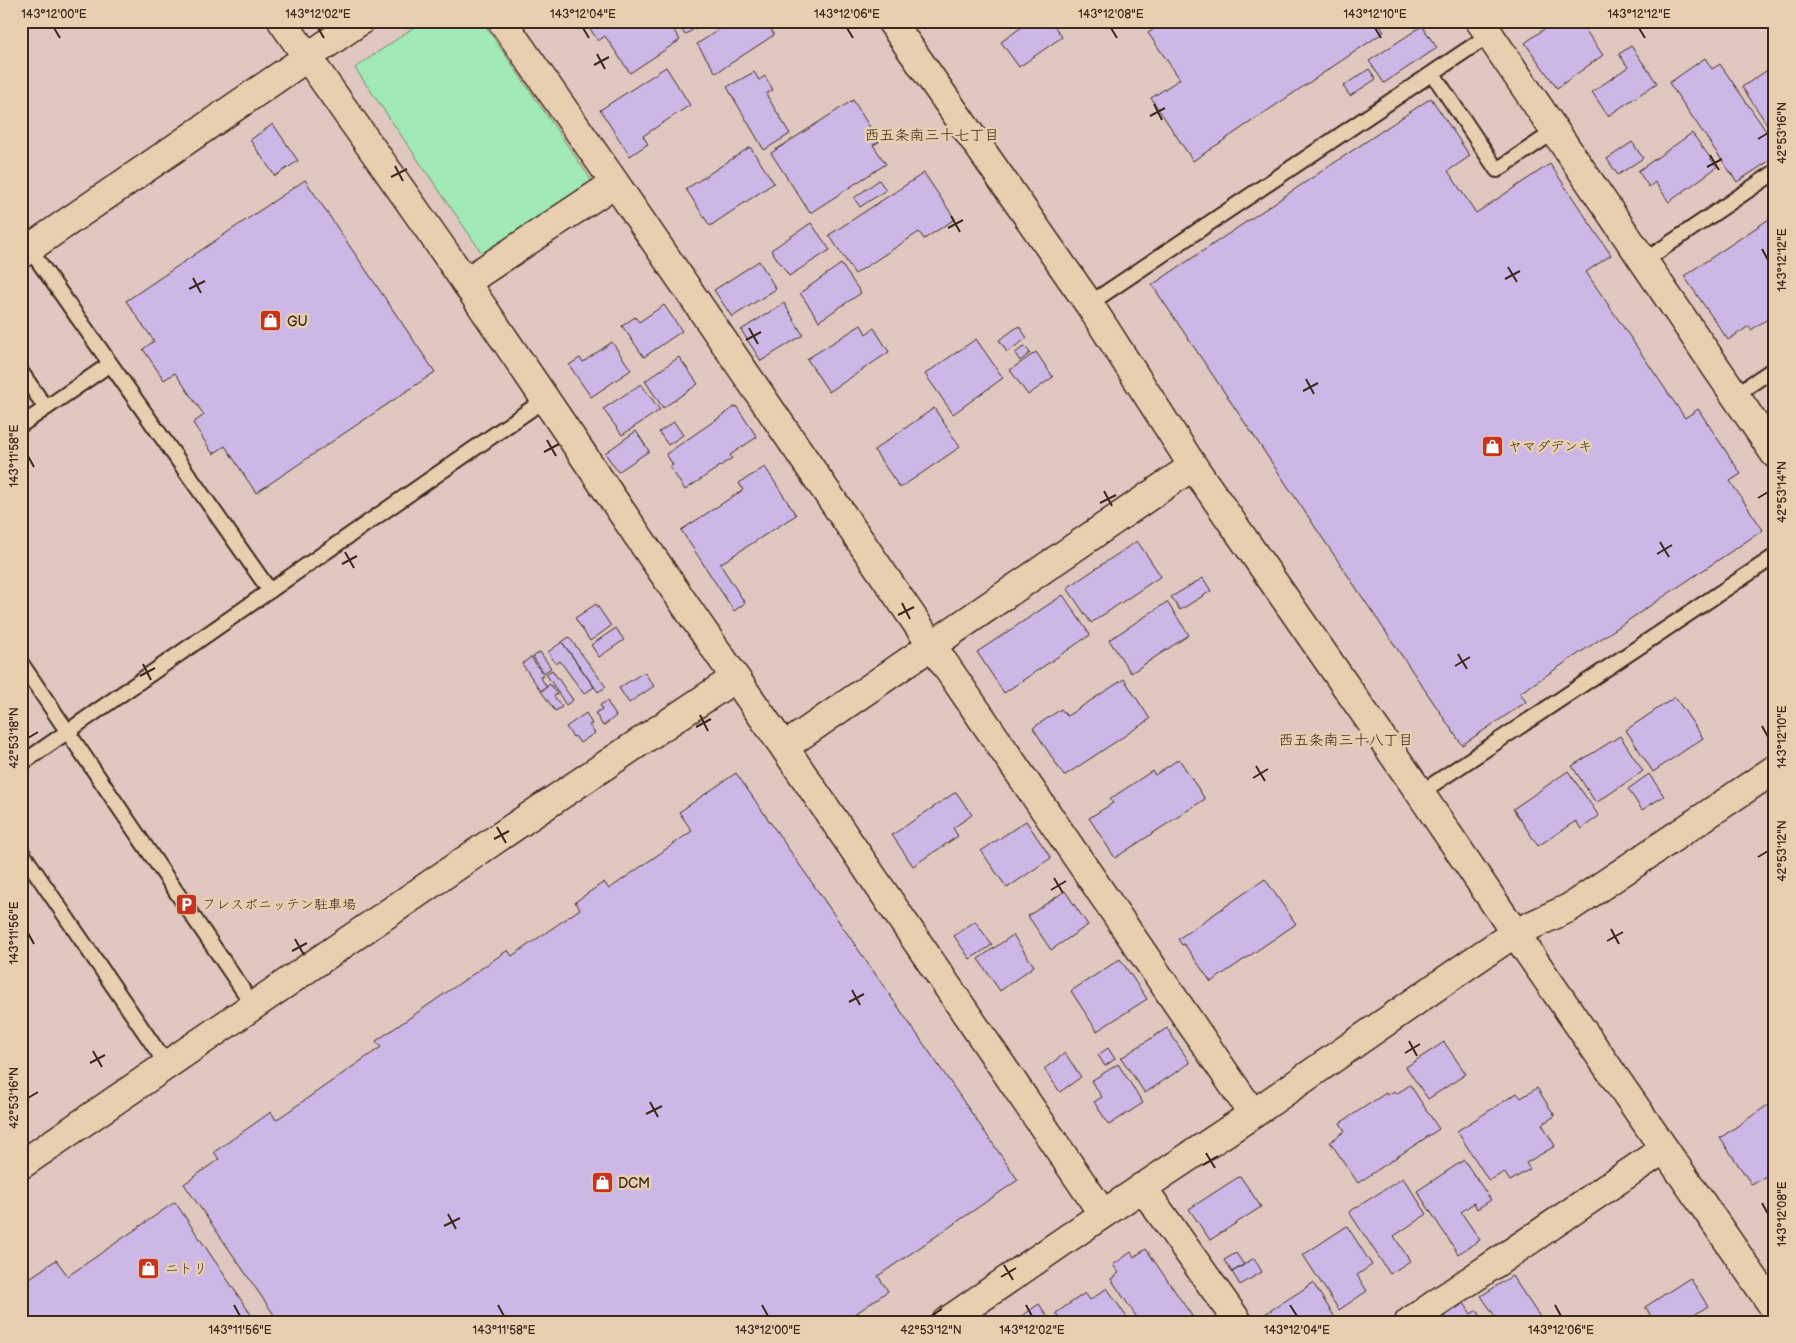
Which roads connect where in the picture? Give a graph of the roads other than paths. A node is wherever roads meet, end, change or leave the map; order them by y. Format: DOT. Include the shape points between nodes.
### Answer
graph roads {
  1 [pos="282,21"];
  2 [pos="360,21"];
  3 [pos="502,21"];
  4 [pos="892,21"];
  5 [pos="1485,28"];
  6 [pos="307,57"];
  7 [pos="1433,74"];
  8 [pos="1555,131"];
  9 [pos="1775,172"];
  10 [pos="615,183"];
  11 [pos="25,251"];
  12 [pos="1644,261"];
  13 [pos="466,282"];
  14 [pos="1089,304"];
  15 [pos="110,364"];
  16 [pos="1775,368"];
  17 [pos="21,372"];
  18 [pos="1735,395"];
  19 [pos="544,400"];
  20 [pos="46,408"];
  21 [pos="21,425"];
  22 [pos="1775,454"];
  23 [pos="1193,466"];
  24 [pos="1775,556"];
  25 [pos="270,592"];
  26 [pos="932,646"];
  27 [pos="21,663"];
  28 [pos="735,678"];
  29 [pos="68,732"];
  30 [pos="784,747"];
  31 [pos="21,764"];
  32 [pos="1775,769"];
  33 [pos="1420,792"];
  34 [pos="21,851"];
  35 [pos="1515,933"];
  36 [pos="253,1006"];
  37 [pos="167,1065"];
  38 [pos="1253,1114"];
  39 [pos="1664,1149"];
  40 [pos="21,1165"];
  41 [pos="1142,1187"];
  42 [pos="1103,1214"];
  43 [pos="1775,1310"];
  44 [pos="946,1322"];
  45 [pos="1238,1322"];
  46 [pos="1409,1322"];
  1 -- 6 [label="street"];
  2 -- 6 [label="street"];
  3 -- 10 [label="street"];
  4 -- 14 [label="street"];
  5 -- 7 [label="lane"];
  5 -- 8 [label="street"];
  6 -- 11 [label="street"];
  6 -- 13 [label="street"];
  7 -- 8 [label="lane" via="1497,170"];
  7 -- 14 [label="lane"];
  8 -- 12 [label="street"];
  9 -- 12 [label="lane"];
  10 -- 13 [label="street"];
  10 -- 26 [label="street"];
  11 -- 15 [label="lane"];
  12 -- 18 [label="street"];
  13 -- 19 [label="street"];
  14 -- 23 [label="street"];
  15 -- 20 [label="lane"];
  15 -- 25 [label="lane"];
  16 -- 18 [label="lane"];
  17 -- 20 [label="lane"];
  18 -- 22 [label="street"];
  19 -- 25 [label="lane"];
  19 -- 28 [label="street"];
  20 -- 21 [label="lane"];
  23 -- 26 [label="street"];
  23 -- 33 [label="street"];
  24 -- 33 [label="lane"];
  25 -- 29 [label="lane"];
  26 -- 30 [label="street"];
  26 -- 38 [label="street"];
  27 -- 29 [label="lane"];
  28 -- 30 [label="street"];
  28 -- 36 [label="street"];
  29 -- 31 [label="lane"];
  29 -- 36 [label="lane"];
  30 -- 42 [label="street"];
  32 -- 35 [label="street" via="1569,908"];
  33 -- 35 [label="street"];
  34 -- 37 [label="lane"];
  35 -- 38 [label="street"];
  35 -- 39 [label="street"];
  36 -- 37 [label="street"];
  37 -- 40 [label="street"];
  38 -- 41 [label="street"];
  39 -- 43 [label="street"];
  39 -- 46 [label="street"];
  41 -- 42 [label="street"];
  41 -- 45 [label="street"];
  42 -- 44 [label="street"];
}
